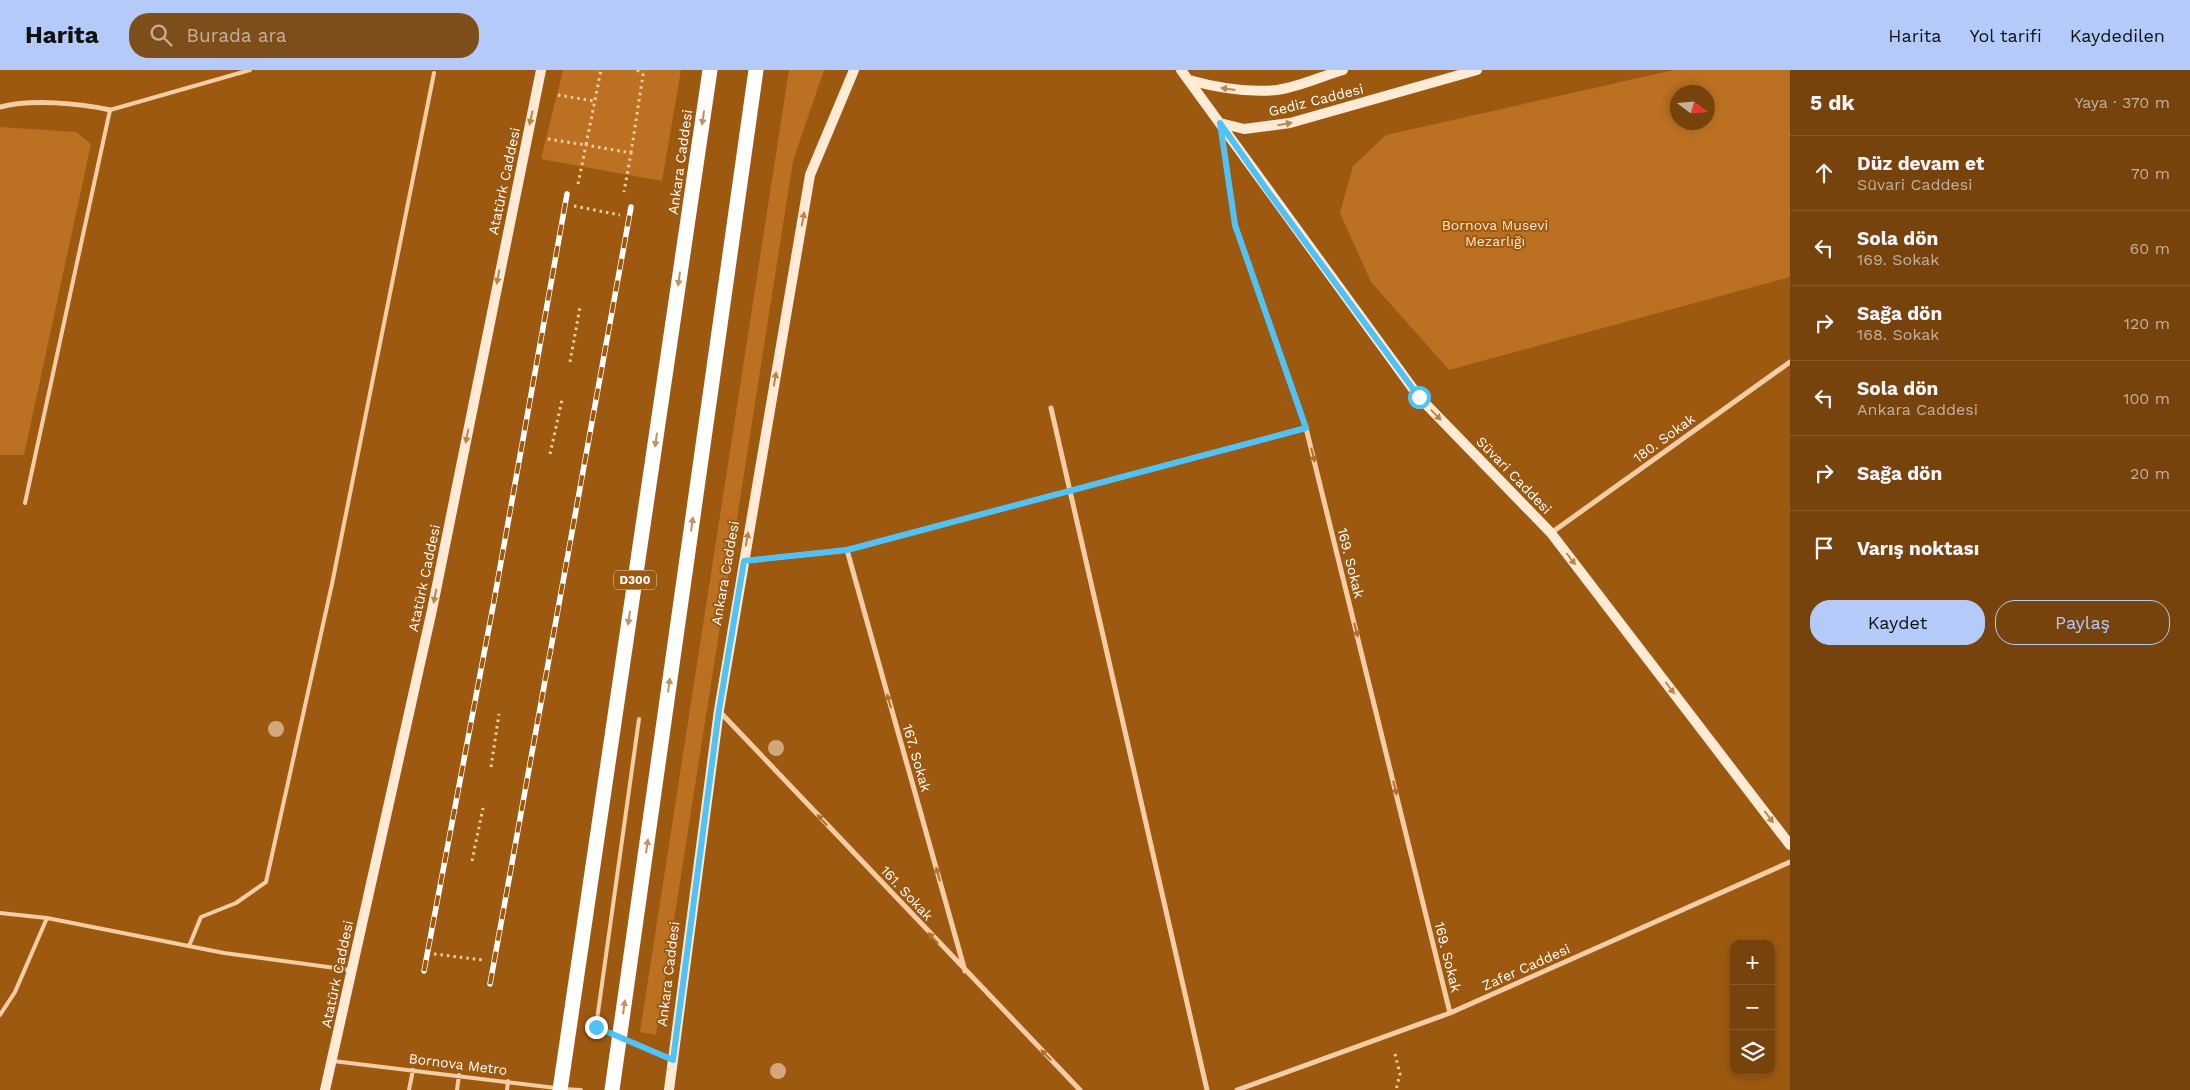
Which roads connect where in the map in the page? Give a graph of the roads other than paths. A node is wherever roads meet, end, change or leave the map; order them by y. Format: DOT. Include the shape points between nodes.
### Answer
graph roads {
  1 [pos="250,70"];
  2 [pos="541,70"];
  3 [pos="710,70"];
  4 [pos="756,70"];
  5 [pos="854,70"];
  6 [pos="1181,70"];
  7 [pos="1343,70"];
  8 [pos="1477,70"];
  9 [pos="434,73"];
  10 [pos="1189,80"];
  11 [pos="0,107"];
  12 [pos="110,110"];
  13 [pos="1220,123"];
  14 [pos="1790,362"];
  15 [pos="1051,408"];
  16 [pos="1306,428"];
  17 [pos="1071,489"];
  18 [pos="25,503"];
  19 [pos="1551,533"];
  20 [pos="847,550"];
  21 [pos="744,561"];
  22 [pos="719,710"];
  23 [pos="640,719"];
  24 [pos="1790,845"];
  25 [pos="1790,862"];
  26 [pos="0,913"];
  27 [pos="47,918"];
  28 [pos="189,946"];
  29 [pos="352,970"];
  30 [pos="966,972"];
  31 [pos="1450,1013"];
  32 [pos="0,1015"];
  33 [pos="673,1060"];
  34 [pos="332,1061"];
  35 [pos="413,1070"];
  36 [pos="459,1075"];
  37 [pos="508,1081"];
  38 [pos="543,1089"];
  39 [pos="325,1090"];
  40 [pos="409,1090"];
  41 [pos="457,1090"];
  42 [pos="507,1090"];
  43 [pos="560,1090"];
  44 [pos="580,1090"];
  45 [pos="612,1090"];
  46 [pos="669,1090"];
  47 [pos="1080,1090"];
  48 [pos="1207,1090"];
  49 [pos="1237,1090"];
  1 -- 12 [label="lane"];
  2 -- 29 [label="main road, Atatürk Caddesi, one-way" via="432,610"];
  3 -- 43 [label="highway, Ankara Caddesi / D300, one-way, bridge"];
  45 -- 4 [label="highway, one-way, bridge"];
  21 -- 5 [label="main road, Ankara Caddesi, one-way" via="810,175"];
  6 -- 10 [label="main road"];
  7 -- 10 [label="main road, Gediz Caddesi, one-way" via="1278,90 1217,88"];
  13 -- 8 [label="main road, Gediz Caddesi, one-way" via="1244,129 1290,123"];
  9 -- 28 [label="lane" via="332,584 266,882 236,903 201,917"];
  10 -- 13 [label="main road"];
  11 -- 12 [label="street" via="12,104 84,104"];
  12 -- 18 [label="lane"];
  13 -- 16 [label="street, 169. Sokak" via="1235,225"];
  13 -- 19 [label="main road, Süvari Caddesi, one-way" via="1419,397"];
  14 -- 19 [label="street, 180. Sokak"];
  15 -- 17 [label="street"];
  16 -- 17 [label="street"];
  16 -- 31 [label="street, 169. Sokak, one-way"];
  17 -- 20 [label="street"];
  17 -- 48 [label="street"];
  19 -- 24 [label="main road, Süvari Caddesi, one-way"];
  20 -- 21 [label="street"];
  30 -- 20 [label="street, 167. Sokak, one-way"];
  21 -- 22 [label="main road, Ankara Caddesi"];
  30 -- 22 [label="street, 161. Sokak, one-way"];
  22 -- 33 [label="main road, Ankara Caddesi"];
  23 -- 33 [label="lane" via="596,1027"];
  25 -- 31 [label="street, Zafer Caddesi"];
  26 -- 27 [label="lane"];
  27 -- 28 [label="lane"];
  27 -- 32 [label="lane" via="15,992"];
  28 -- 29 [label="lane"];
  29 -- 34 [label="main road, Atatürk Caddesi"];
  47 -- 30 [label="street, 161. Sokak, one-way"];
  31 -- 49 [label="street, Zafer Caddesi"];
  33 -- 46 [label="main road, Ankara Caddesi"];
  34 -- 35 [label="lane, Bornova Metro"];
  34 -- 39 [label="main road, Atatürk Caddesi"];
  35 -- 36 [label="lane, Bornova Metro"];
  35 -- 40 [label="lane"];
  36 -- 37 [label="lane, Bornova Metro"];
  36 -- 41 [label="lane"];
  37 -- 38 [label="lane, Bornova Metro"];
  37 -- 42 [label="lane"];
  38 -- 44 [label="lane, Bornova Metro"];
}
